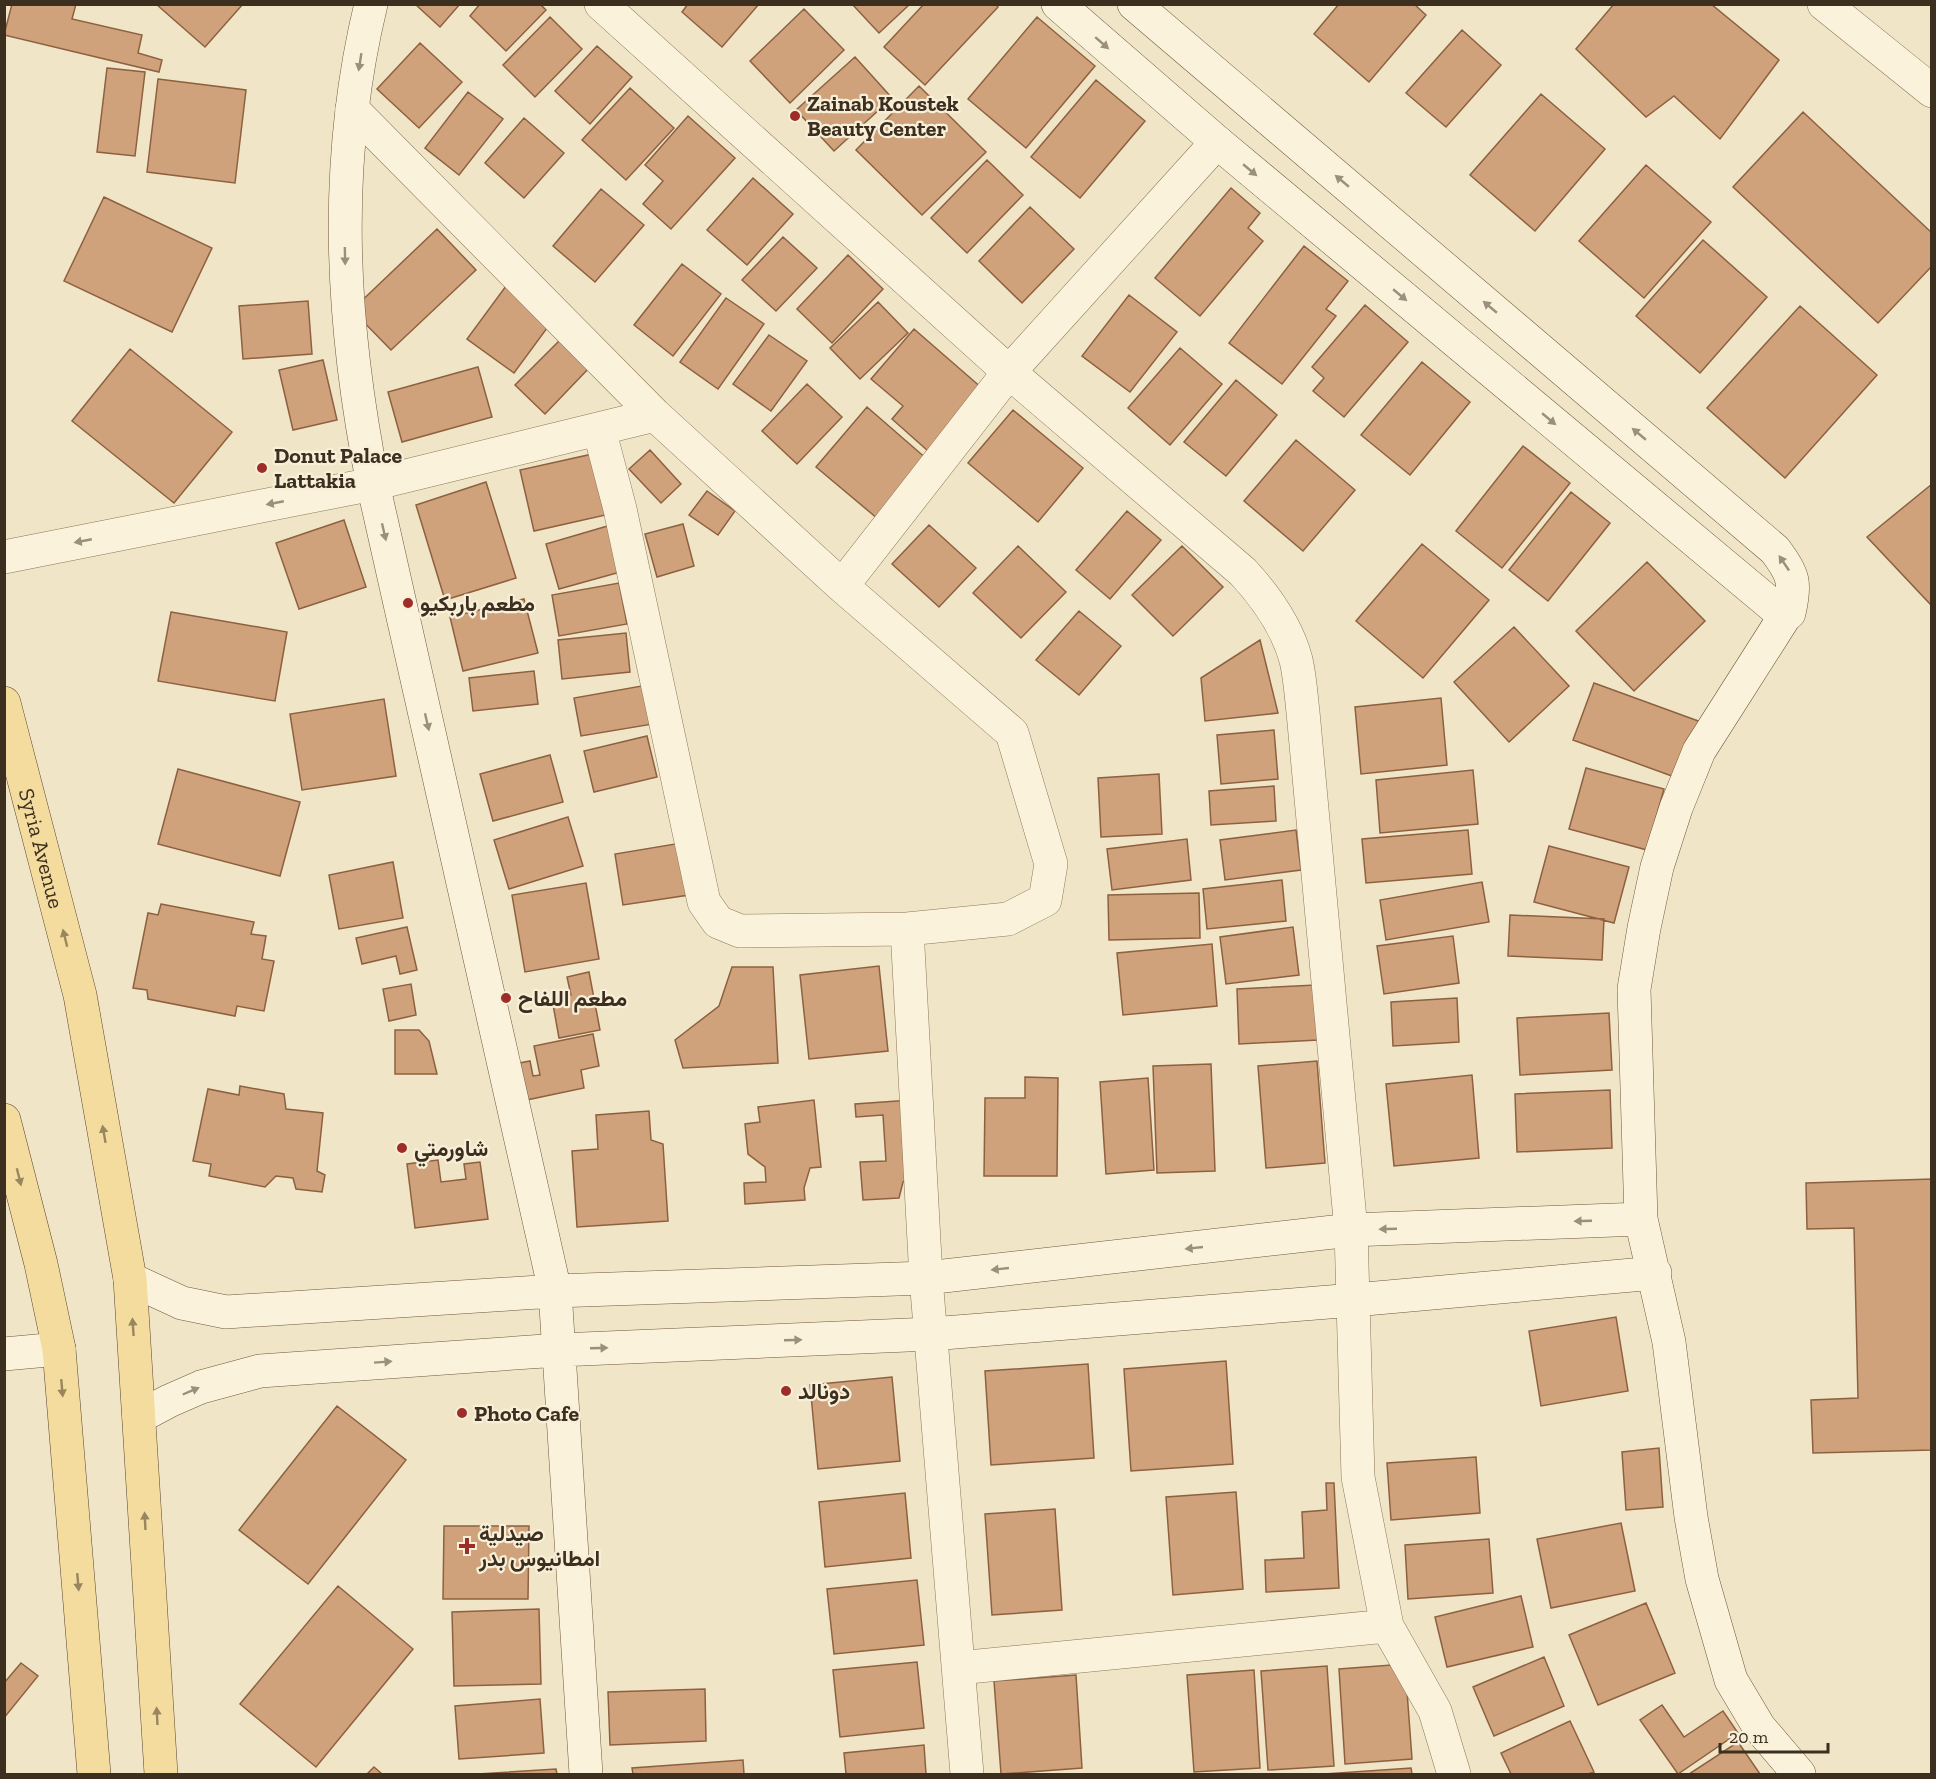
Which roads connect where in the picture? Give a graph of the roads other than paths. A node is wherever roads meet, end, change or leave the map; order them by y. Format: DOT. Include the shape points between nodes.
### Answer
graph roads {
  1 [pos="371,4"];
  2 [pos="601,4"];
  3 [pos="1058,4"];
  4 [pos="1134,4"];
  5 [pos="1824,4"];
  6 [pos="1932,91"];
  7 [pos="352,109"];
  8 [pos="1217,142"];
  9 [pos="1009,372"];
  10 [pos="655,415"];
  11 [pos="599,429"];
  12 [pos="373,484"];
  13 [pos="4,557"];
  14 [pos="842,586"];
  15 [pos="1785,616"];
  16 [pos="4,703"];
  17 [pos="908,929"];
  18 [pos="4,1120"];
  19 [pos="1641,1219"];
  20 [pos="1351,1230"];
  21 [pos="1655,1273"];
  22 [pos="926,1278"];
  23 [pos="130,1279"];
  24 [pos="555,1291"];
  25 [pos="1354,1300"];
  26 [pos="931,1334"];
  27 [pos="59,1349"];
  28 [pos="559,1350"];
  29 [pos="4,1354"];
  30 [pos="139,1417"];
  31 [pos="1387,1626"];
  32 [pos="958,1668"];
  33 [pos="94,1774"];
  34 [pos="161,1774"];
  35 [pos="586,1774"];
  36 [pos="967,1774"];
  37 [pos="1454,1774"];
  38 [pos="1798,1774"];
  1 -- 7 [label="street, one-way"];
  2 -- 9 [label="street"];
  3 -- 8 [label="street, one-way"];
  15 -- 4 [label="street, one-way" via="1790,614 1794,591 1789,568 1775,550"];
  5 -- 6 [label="street"];
  7 -- 10 [label="street"];
  7 -- 12 [label="street, one-way" via="345,214 346,298"];
  8 -- 9 [label="street"];
  8 -- 15 [label="street, one-way"];
  9 -- 14 [label="street"];
  9 -- 20 [label="street" via="1243,572 1266,598 1287,636 1296,660 1303,712"];
  10 -- 11 [label="street"];
  10 -- 14 [label="street"];
  11 -- 12 [label="street"];
  11 -- 17 [label="street" via="620,509 704,902 718,922 740,931"];
  12 -- 13 [label="street, one-way"];
  12 -- 24 [label="street, one-way"];
  14 -- 17 [label="street" via="1012,733 1051,864 1045,900 1008,920"];
  15 -- 19 [label="street" via="1699,751 1657,867 1634,990"];
  23 -- 16 [label="main road, Syria Avenue, one-way" via="80,995"];
  17 -- 22 [label="street"];
  18 -- 27 [label="main road, one-way"];
  19 -- 20 [label="street, one-way"];
  19 -- 21 [label="street"];
  20 -- 22 [label="street, one-way"];
  20 -- 25 [label="street"];
  21 -- 25 [label="street"];
  21 -- 38 [label="street" via="1669,1342 1702,1579 1731,1680 1759,1727"];
  22 -- 24 [label="street"];
  22 -- 26 [label="street"];
  23 -- 24 [label="street" via="182,1304 226,1312"];
  30 -- 23 [label="main road, Syria Avenue, one-way"];
  24 -- 28 [label="street"];
  25 -- 26 [label="street"];
  25 -- 31 [label="street" via="1358,1477"];
  28 -- 26 [label="street, one-way"];
  26 -- 32 [label="street"];
  27 -- 29 [label="street"];
  27 -- 33 [label="main road, one-way"];
  30 -- 28 [label="street, one-way" via="201,1387 260,1371"];
  28 -- 35 [label="street"];
  34 -- 30 [label="main road, Syria Avenue, one-way"];
  31 -- 32 [label="street"];
  31 -- 37 [label="street" via="1435,1711"];
  32 -- 36 [label="street"];
}
